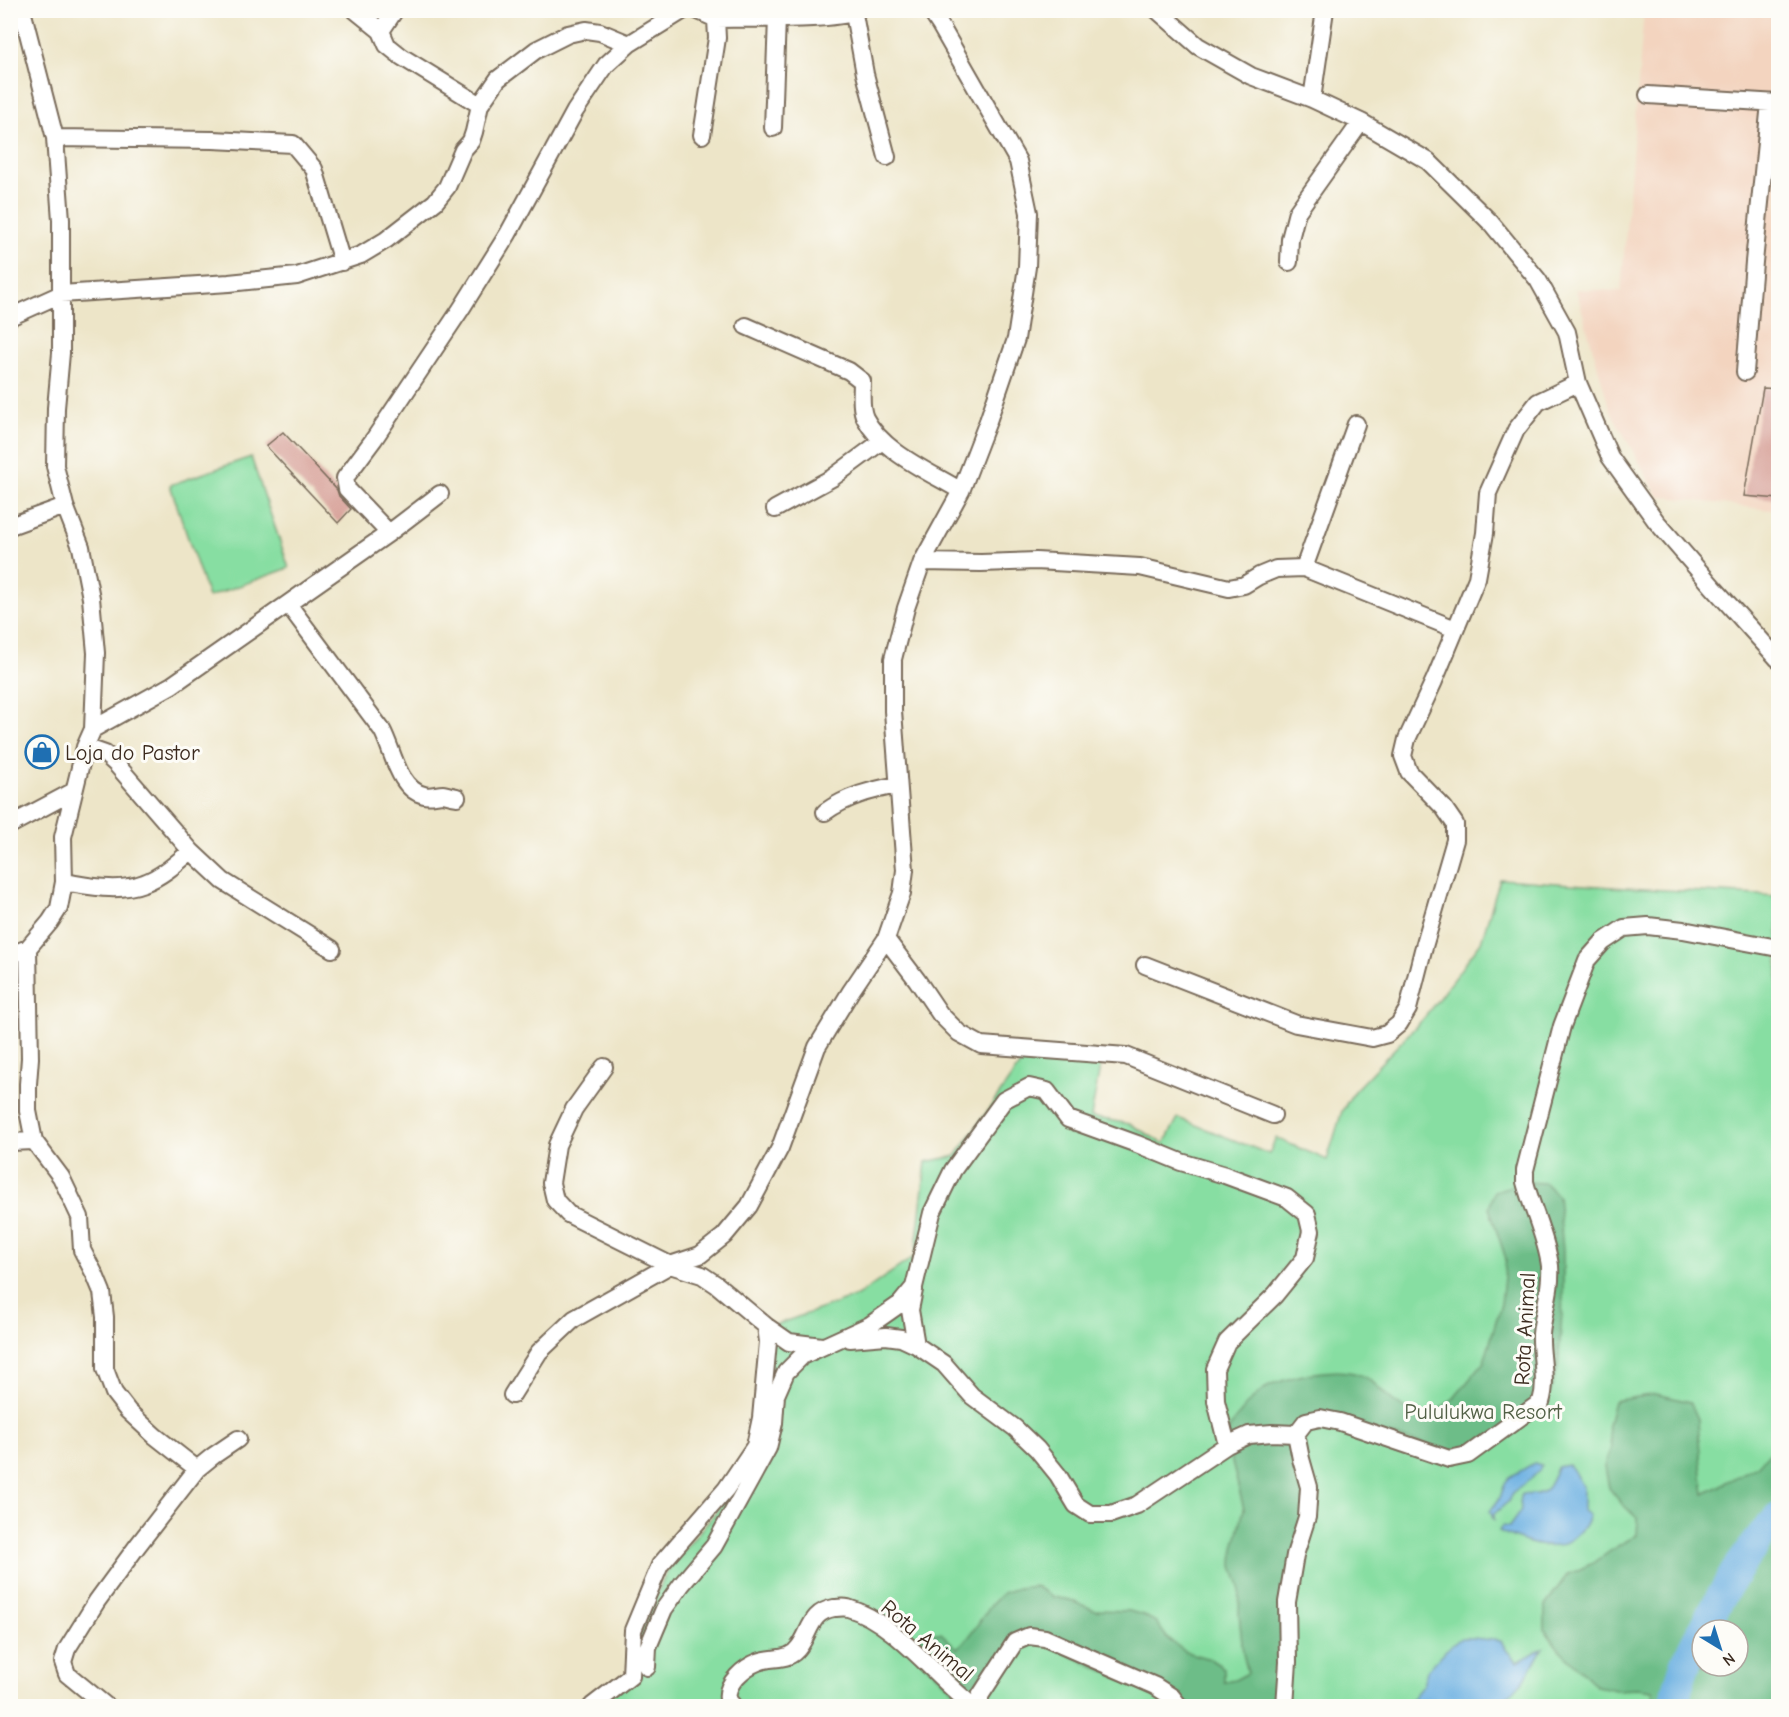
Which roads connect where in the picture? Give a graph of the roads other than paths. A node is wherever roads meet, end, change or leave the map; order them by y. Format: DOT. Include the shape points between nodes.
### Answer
graph roads {
  1 [pos="22,10"];
  2 [pos="356,10"];
  3 [pos="395,10"];
  4 [pos="684,10"];
  5 [pos="696,10"];
  6 [pos="930,10"];
  7 [pos="1157,10"];
  8 [pos="1324,10"];
  9 [pos="856,12"];
  10 [pos="777,18"];
  11 [pos="716,19"];
  12 [pos="381,31"];
  13 [pos="629,44"];
  14 [pos="1648,95"];
  15 [pos="1312,99"];
  16 [pos="1774,103"];
  17 [pos="480,105"];
  18 [pos="1361,122"];
  19 [pos="773,128"];
  20 [pos="702,135"];
  21 [pos="55,138"];
  22 [pos="887,157"];
  23 [pos="342,262"];
  24 [pos="1289,262"];
  25 [pos="61,294"];
  26 [pos="10,317"];
  27 [pos="746,326"];
  28 [pos="1745,372"];
  29 [pos="1578,383"];
  30 [pos="1356,424"];
  31 [pos="882,441"];
  32 [pos="961,491"];
  33 [pos="440,494"];
  34 [pos="65,506"];
  35 [pos="775,509"];
  36 [pos="10,526"];
  37 [pos="389,533"];
  38 [pos="922,562"];
  39 [pos="1304,568"];
  40 [pos="288,603"];
  41 [pos="1455,629"];
  42 [pos="1779,659"];
  43 [pos="93,729"];
  44 [pos="85,747"];
  45 [pos="898,785"];
  46 [pos="74,791"];
  47 [pos="457,797"];
  48 [pos="825,812"];
  49 [pos="10,825"];
  50 [pos="191,851"];
  51 [pos="64,882"];
  52 [pos="886,939"];
  53 [pos="28,948"];
  54 [pos="1779,948"];
  55 [pos="332,949"];
  56 [pos="10,955"];
  57 [pos="1145,965"];
  58 [pos="604,1067"];
  59 [pos="1273,1115"];
  60 [pos="34,1141"];
  61 [pos="10,1142"];
  62 [pos="670,1265"];
  63 [pos="914,1287"];
  64 [pos="766,1326"];
  65 [pos="916,1345"];
  66 [pos="826,1347"];
  67 [pos="512,1395"];
  68 [pos="1296,1434"];
  69 [pos="238,1439"];
  70 [pos="1227,1445"];
  71 [pos="197,1469"];
  72 [pos="647,1667"];
  73 [pos="106,1707"];
  74 [pos="592,1707"];
  75 [pos="733,1707"];
  76 [pos="973,1707"];
  77 [pos="980,1707"];
  78 [pos="1179,1707"];
  79 [pos="1285,1707"];
  1 -- 21 [label="street"];
  2 -- 12 [label="street"];
  3 -- 12 [label="street"];
  4 -- 13 [label="street"];
  5 -- 11 [label="street"];
  6 -- 32 [label="street" via="1018,161 1029,213 1027,267 1016,339"];
  7 -- 15 [label="street" via="1198,46 1251,76"];
  8 -- 15 [label="street"];
  9 -- 10 [label="street" via="834,17"];
  9 -- 22 [label="street" via="865,74"];
  10 -- 11 [label="street"];
  10 -- 19 [label="street"];
  11 -- 20 [label="street" via="717,38"];
  12 -- 17 [label="street" via="387,45 402,57"];
  13 -- 17 [label="street" via="600,32 568,34 536,50 498,79"];
  13 -- 37 [label="street" via="606,65 575,111 508,234 461,309 345,478 347,489"];
  14 -- 16 [label="street"];
  15 -- 18 [label="street"];
  16 -- 28 [label="street"];
  17 -- 23 [label="street" via="471,141 435,202 374,248"];
  18 -- 24 [label="street" via="1297,212"];
  18 -- 29 [label="street" via="1428,161 1491,223 1538,280 1567,332"];
  21 -- 23 [label="street" via="293,144 314,168"];
  21 -- 25 [label="street"];
  23 -- 25 [label="street" via="297,276"];
  25 -- 26 [label="street"];
  25 -- 34 [label="street" via="62,353 55,466"];
  27 -- 31 [label="street" via="849,371 862,381 865,417"];
  29 -- 41 [label="street" via="1538,402 1516,430 1488,493 1477,578"];
  29 -- 42 [label="street" via="1610,457 1656,521"];
  30 -- 39 [label="street"];
  31 -- 32 [label="street"];
  31 -- 35 [label="street" via="831,478"];
  32 -- 38 [label="street"];
  33 -- 37 [label="street"];
  34 -- 36 [label="street"];
  34 -- 43 [label="street" via="81,547 91,598 96,653"];
  37 -- 40 [label="street"];
  38 -- 39 [label="street" via="1036,561 1140,567 1229,588 1276,569"];
  38 -- 45 [label="street" via="893,659"];
  39 -- 41 [label="street"];
  40 -- 43 [label="street" via="172,686"];
  40 -- 47 [label="street" via="382,730 404,781 424,795"];
  41 -- 57 [label="street" via="1403,756 1409,772 1455,824 1455,840 1408,1009 1399,1024 1387,1034 1372,1038 1296,1024"];
  43 -- 44 [label="street"];
  44 -- 46 [label="street"];
  44 -- 50 [label="street" via="105,754 116,764"];
  45 -- 48 [label="street" via="838,802"];
  45 -- 52 [label="street" via="905,870 902,893"];
  46 -- 49 [label="street"];
  46 -- 51 [label="street" via="63,837"];
  50 -- 51 [label="street" via="145,883 100,888"];
  50 -- 55 [label="street" via="223,881"];
  51 -- 53 [label="street" via="59,908"];
  52 -- 59 [label="street" via="940,1014 959,1033 981,1045 1126,1056"];
  52 -- 62 [label="street" via="817,1047 780,1148 749,1206 724,1236 700,1255"];
  53 -- 56 [label="street"];
  53 -- 60 [label="street" via="28,1102"];
  54 -- 68 [label="street, Rota Animal" via="1648,926 1624,928 1603,942 1587,960 1562,1026 1525,1170 1530,1202 1550,1267 1550,1291 1541,1334 1544,1392 1540,1402 1468,1455 1449,1459 1320,1418 1306,1421"];
  58 -- 62 [label="street" via="574,1109 556,1145 551,1184 555,1200 568,1214"];
  60 -- 61 [label="street"];
  60 -- 71 [label="street" via="61,1177 80,1217 82,1250 102,1292 105,1370 114,1393 128,1411"];
  62 -- 64 [label="street" via="702,1275"];
  62 -- 67 [label="street" via="574,1319 539,1353"];
  63 -- 65 [label="street" via="910,1311"];
  63 -- 66 [label="street" via="900,1304 870,1325"];
  63 -- 70 [label="street" via="932,1213 953,1170 1004,1100 1029,1087 1047,1091 1068,1119 1287,1198 1307,1214 1311,1231 1305,1258 1275,1296 1227,1342 1215,1369 1216,1401"];
  64 -- 66 [label="street" via="789,1342"];
  64 -- 74 [label="street" via="768,1342 755,1446 726,1489 660,1565 633,1630 631,1676"];
  65 -- 66 [label="street" via="886,1336 855,1338"];
  65 -- 70 [label="street" via="944,1364 972,1396 1016,1428 1058,1475 1076,1505 1090,1514 1111,1514 1137,1505"];
  66 -- 72 [label="street" via="802,1356 786,1372 776,1395 768,1448 714,1546 664,1609 648,1647"];
  68 -- 70 [label="street" via="1249,1435"];
  68 -- 79 [label="street" via="1309,1487 1307,1517 1287,1602"];
  69 -- 71 [label="street"];
  71 -- 73 [label="street" via="97,1601 67,1649 63,1662 67,1674"];
  75 -- 76 [label="street, Rota Animal" via="728,1699 730,1686 741,1672 758,1662 789,1657 799,1647 814,1618 829,1609 845,1607 864,1614 897,1637"];
  77 -- 78 [label="street, Rota Animal" via="980,1696 1004,1658 1015,1642 1029,1635 1045,1638 1155,1686 1172,1696"];
}
